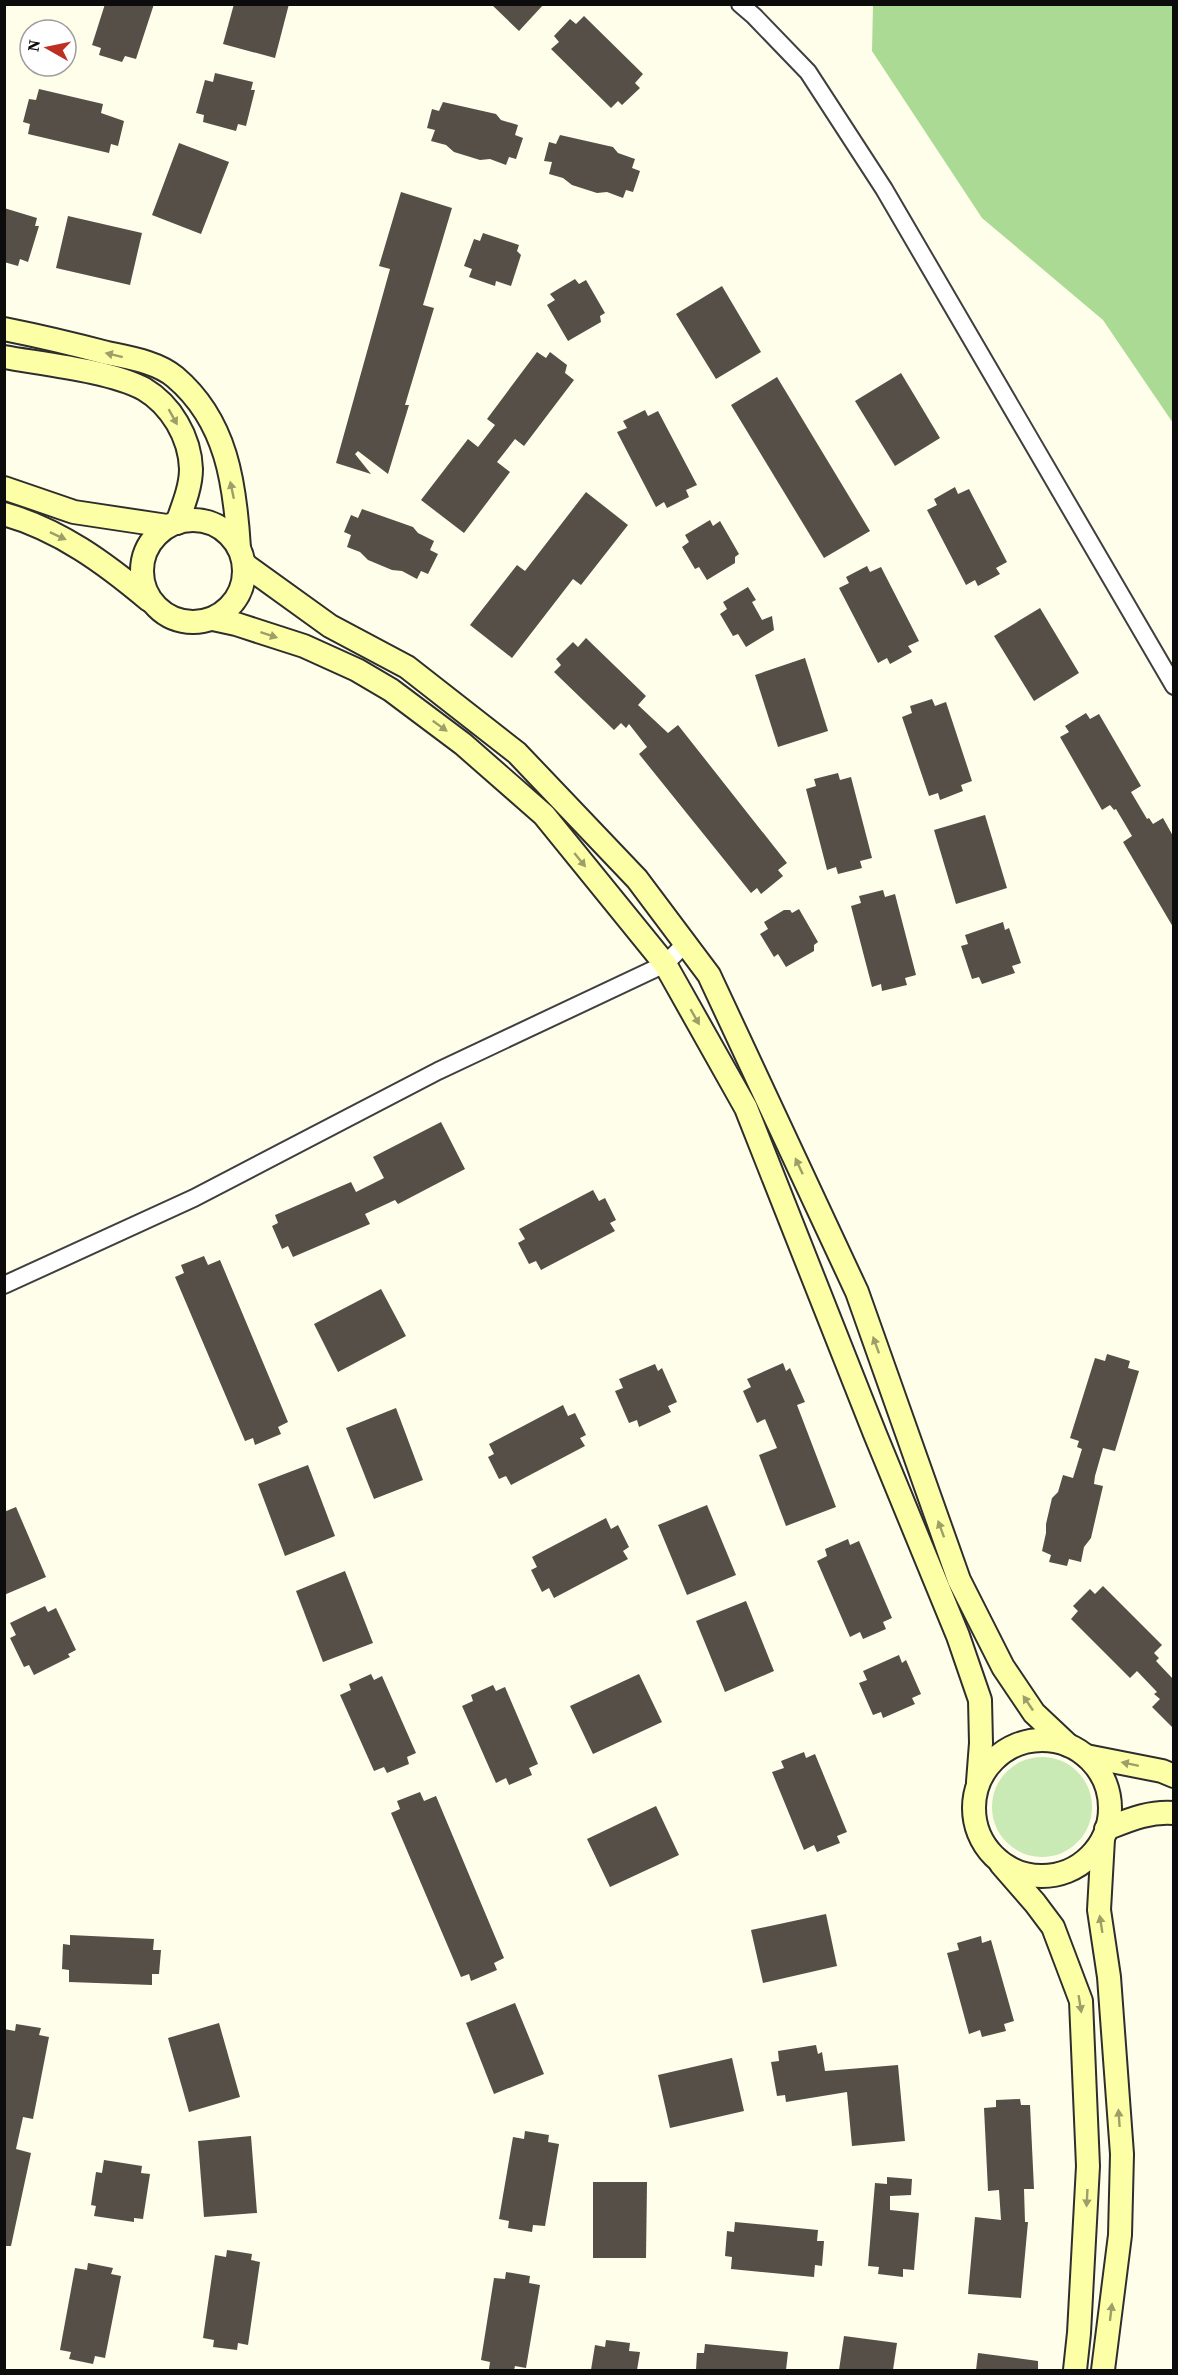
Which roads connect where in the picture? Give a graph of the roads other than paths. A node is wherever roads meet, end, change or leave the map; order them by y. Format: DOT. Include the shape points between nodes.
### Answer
graph roads {
  1 [pos="740,4"];
  2 [pos="4,329"];
  3 [pos="4,357"];
  4 [pos="4,488"];
  5 [pos="4,514"];
  6 [pos="172,524"];
  7 [pos="241,556"];
  8 [pos="150,601"];
  9 [pos="213,619"];
  10 [pos="1173,686"];
  11 [pos="685,944"];
  12 [pos="664,964"];
  13 [pos="4,1286"];
  14 [pos="1077,1750"];
  15 [pos="1173,1776"];
  16 [pos="978,1782"];
  17 [pos="1173,1813"];
  18 [pos="1105,1834"];
  19 [pos="1001,1864"];
  20 [pos="1074,2370"];
  21 [pos="1103,2370"];
  1 -- 10 [label="street" via="808,72 884,189"];
  7 -- 2 [label="street, one-way" via="236,506 221,439 204,408 175,377 153,364"];
  3 -- 6 [label="street, one-way" via="109,377 144,389 169,409 187,444 191,470 187,495"];
  4 -- 6 [label="street" via="74,512"];
  5 -- 8 [label="street, one-way" via="76,545 109,566"];
  6 -- 7 [label="street" via="199,520 215,525 229,534"];
  6 -- 8 [label="street" via="154,537 145,551 141,568"];
  7 -- 9 [label="street" via="243,580 238,596"];
  7 -- 11 [label="street" via="330,626 407,668 517,753 638,879"];
  8 -- 9 [label="street" via="178,621 196,623"];
  9 -- 12 [label="street, one-way" via="304,646 357,670 391,690 463,744 544,815"];
  11 -- 12 [label="street"];
  14 -- 11 [label="street, one-way" via="1034,1713 1003,1667 960,1580 857,1292 709,975"];
  12 -- 13 [label="street" via="438,1071 194,1198"];
  12 -- 16 [label="street, one-way" via="746,1108 958,1636 980,1700"];
  15 -- 14 [label="street, one-way"];
  14 -- 16 [label="street" via="1047,1740 1026,1742 1006,1750"];
  14 -- 18 [label="street" via="1100,1772 1108,1792 1110,1816"];
  16 -- 19 [label="street" via="973,1803 975,1825 985,1847"];
  17 -- 18 [label="street" via="1136,1816"];
  18 -- 19 [label="street" via="1089,1858 1069,1871 1046,1877 1022,1874"];
  21 -- 18 [label="street, one-way" via="1120,2235 1122,2154 1109,1977 1099,1910"];
  19 -- 20 [label="street, one-way" via="1053,1927 1081,2001 1088,2166"];
}
